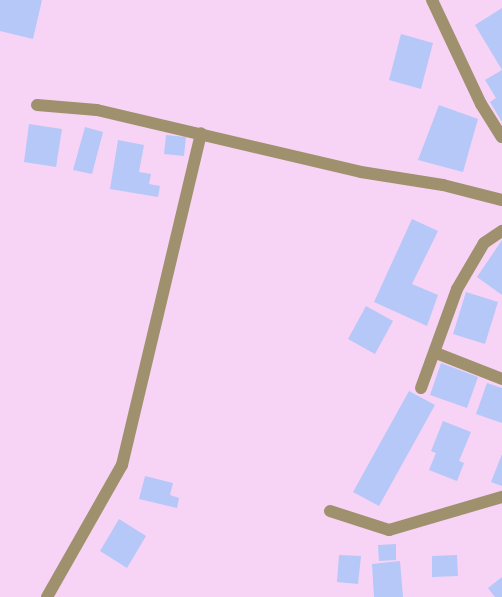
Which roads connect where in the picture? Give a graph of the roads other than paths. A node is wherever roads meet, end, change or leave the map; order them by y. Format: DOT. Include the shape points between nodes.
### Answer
graph roads {
  1 [pos="432,0"];
  2 [pos="37,105"];
  3 [pos="201,133"];
  4 [pos="502,138"];
  5 [pos="502,200"];
  6 [pos="502,231"];
  7 [pos="436,353"];
  8 [pos="502,379"];
  9 [pos="422,388"];
  10 [pos="502,498"];
  11 [pos="330,511"];
  12 [pos="47,597"];
  1 -- 4 [label="street" via="481,104"];
  2 -- 3 [label="street" via="97,110"];
  3 -- 5 [label="street" via="361,172 443,185"];
  3 -- 12 [label="street" via="122,465"];
  6 -- 7 [label="street" via="484,243 457,289"];
  7 -- 8 [label="street"];
  7 -- 9 [label="street"];
  10 -- 11 [label="street" via="388,530"];
}
